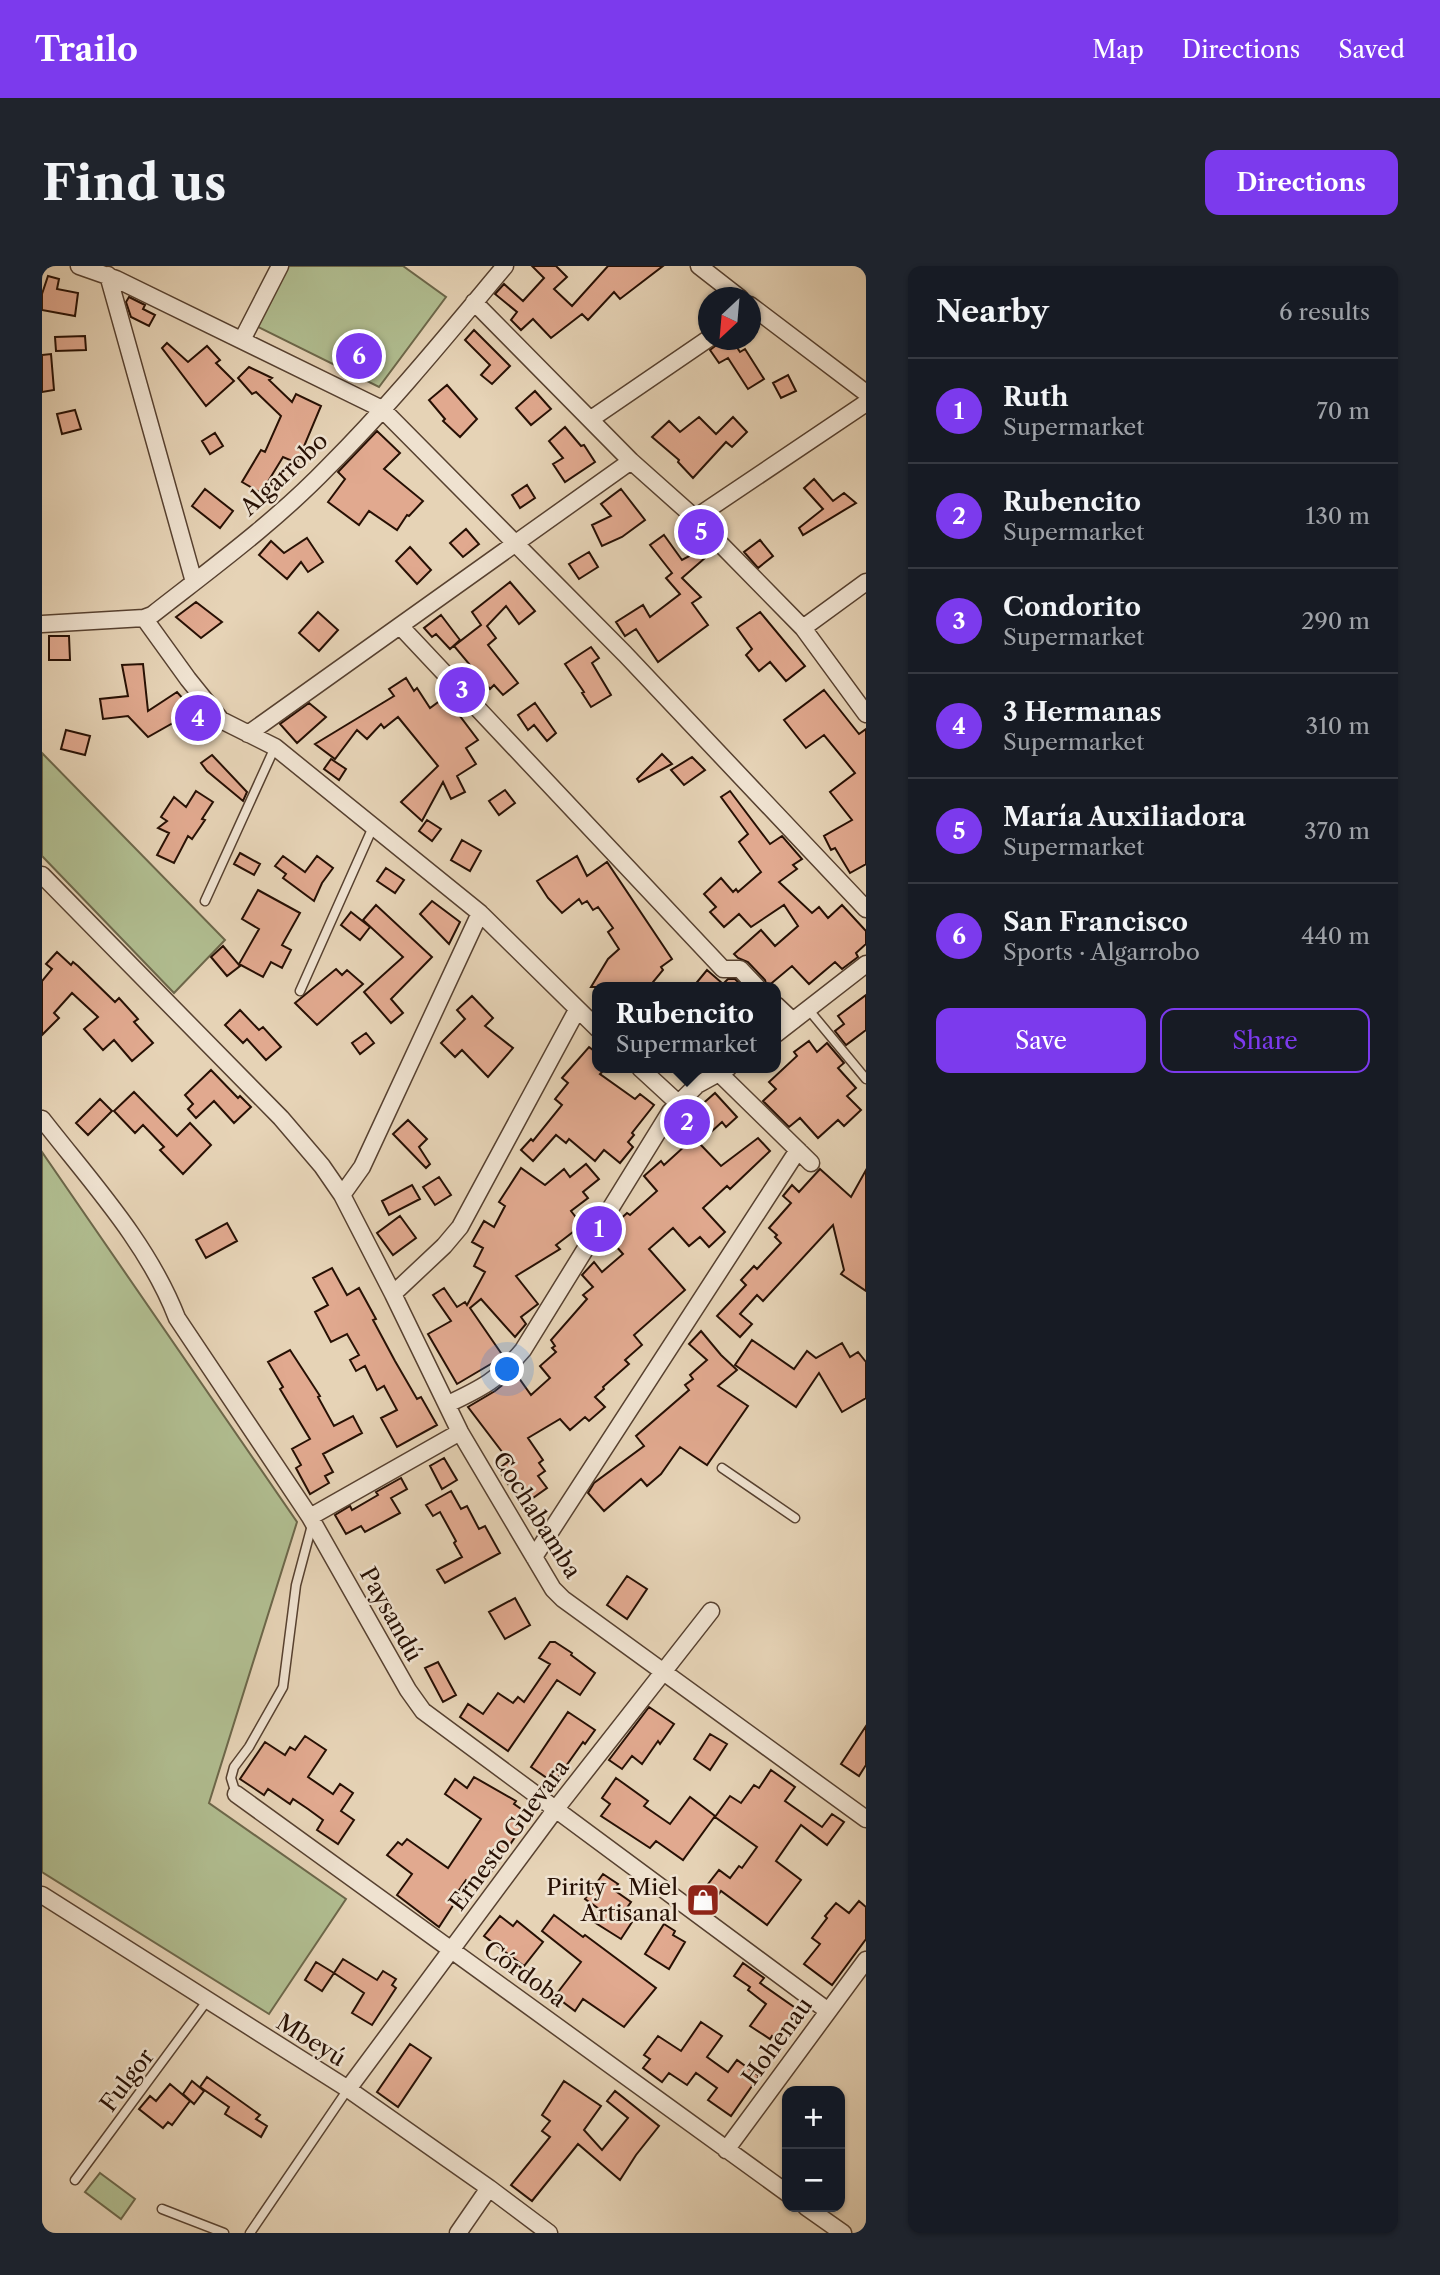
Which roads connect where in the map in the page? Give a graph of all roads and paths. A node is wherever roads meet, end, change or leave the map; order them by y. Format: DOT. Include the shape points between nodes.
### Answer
graph roads {
  1 [pos="79,266"];
  2 [pos="280,266"];
  3 [pos="505,266"];
  4 [pos="699,266"];
  5 [pos="115,274"];
  6 [pos="726,287"];
  7 [pos="474,302"];
  8 [pos="761,315"];
  9 [pos="242,340"];
  10 [pos="698,346"];
  11 [pos="866,393"];
  12 [pos="866,403"];
  13 [pos="382,409"];
  14 [pos="591,419"];
  15 [pos="631,461"];
  16 [pos="695,518"];
  17 [pos="515,544"];
  18 [pos="194,582"];
  19 [pos="866,582"];
  20 [pos="144,618"];
  21 [pos="42,624"];
  22 [pos="401,627"];
  23 [pos="803,628"];
  24 [pos="866,714"];
  25 [pos="248,734"];
  26 [pos="275,747"];
  27 [pos="373,827"];
  28 [pos="42,875"];
  29 [pos="205,901"];
  30 [pos="866,909"];
  31 [pos="480,913"];
  32 [pos="866,964"];
  33 [pos="752,982"];
  34 [pos="300,991"];
  35 [pos="808,1009"];
  36 [pos="577,1010"];
  37 [pos="781,1010"];
  38 [pos="793,1021"];
  39 [pos="592,1024"];
  40 [pos="781,1030"];
  41 [pos="646,1073"];
  42 [pos="719,1073"];
  43 [pos="727,1073"];
  44 [pos="866,1079"];
  45 [pos="678,1102"];
  46 [pos="42,1119"];
  47 [pos="798,1150"];
  48 [pos="811,1163"];
  49 [pos="342,1195"];
  50 [pos="393,1293"];
  51 [pos="448,1404"];
  52 [pos="460,1432"];
  53 [pos="722,1468"];
  54 [pos="795,1518"];
  55 [pos="312,1519"];
  56 [pos="534,1557"];
  57 [pos="711,1611"];
  58 [pos="661,1672"];
  59 [pos="236,1794"];
  60 [pos="555,1810"];
  61 [pos="866,1819"];
  62 [pos="42,1895"];
  63 [pos="452,1949"];
  64 [pos="866,1960"];
  65 [pos="208,2001"];
  66 [pos="828,2011"];
  67 [pos="348,2089"];
  68 [pos="726,2150"];
  69 [pos="75,2180"];
  70 [pos="489,2188"];
  71 [pos="782,2189"];
  72 [pos="163,2210"];
  73 [pos="813,2212"];
  74 [pos="224,2233"];
  75 [pos="250,2233"];
  76 [pos="458,2233"];
  77 [pos="549,2233"];
  78 [pos="844,2233"];
  1 -- 5 [label="street"];
  2 -- 9 [label="street"];
  3 -- 7 [label="street, Algarrobo"];
  4 -- 6 [label="street"];
  5 -- 9 [label="street"];
  5 -- 18 [label="street"];
  7 -- 13 [label="street, Algarrobo"];
  7 -- 14 [label="street"];
  8 -- 11 [label="street"];
  9 -- 13 [label="street"];
  10 -- 14 [label="street"];
  12 -- 16 [label="street"];
  13 -- 17 [label="street"];
  13 -- 18 [label="street, Algarrobo" via="287,506"];
  14 -- 15 [label="street"];
  15 -- 16 [label="street"];
  15 -- 17 [label="street"];
  16 -- 23 [label="street"];
  17 -- 22 [label="street"];
  17 -- 30 [label="street"];
  18 -- 20 [label="street, Algarrobo"];
  19 -- 23 [label="street"];
  20 -- 21 [label="street"];
  20 -- 25 [label="street" via="210,709"];
  22 -- 25 [label="street"];
  22 -- 33 [label="street" via="723,969 740,969"];
  23 -- 24 [label="street"];
  25 -- 26 [label="street"];
  26 -- 27 [label="street"];
  26 -- 29 [label="lane"];
  27 -- 31 [label="street"];
  27 -- 34 [label="lane"];
  28 -- 49 [label="street, Cochabamba" via="296,1134"];
  31 -- 36 [label="street"];
  31 -- 49 [label="street" via="362,1167"];
  32 -- 35 [label="street"];
  35 -- 38 [label="street"];
  35 -- 44 [label="lane"];
  36 -- 39 [label="street"];
  36 -- 50 [label="street" via="460,1227"];
  37 -- 38 [label="street"];
  38 -- 40 [label="street"];
  41 -- 45 [label="street"];
  42 -- 45 [label="street"];
  43 -- 47 [label="street"];
  45 -- 51 [label="street" via="523,1350 485,1387"];
  46 -- 55 [label="street, Paysandú" via="148,1257 177,1318"];
  47 -- 48 [label="street"];
  47 -- 56 [label="street"];
  49 -- 50 [label="street, Cochabamba"];
  50 -- 51 [label="street, Cochabamba"];
  51 -- 52 [label="street, Cochabamba"];
  52 -- 55 [label="street"];
  52 -- 56 [label="street, Cochabamba"];
  53 -- 54 [label="lane"];
  55 -- 59 [label="lane" via="296,1585 283,1687 234,1768 230,1778"];
  55 -- 60 [label="street, Paysandú" via="422,1711"];
  56 -- 58 [label="street, Cochabamba" via="553,1590"];
  57 -- 58 [label="street, Ernesto Guevara"];
  58 -- 60 [label="street, Ernesto Guevara"];
  58 -- 61 [label="street, Cochabamba"];
  59 -- 63 [label="street, Córdoba"];
  60 -- 63 [label="street, Ernesto Guevara"];
  60 -- 66 [label="street, Paysandú"];
  62 -- 65 [label="street, Mbeyú"];
  63 -- 67 [label="street, Ernesto Guevara"];
  63 -- 68 [label="street, Córdoba"];
  64 -- 66 [label="street, Hohenau"];
  65 -- 67 [label="street, Mbeyú"];
  65 -- 69 [label="lane, Fulgor"];
  66 -- 68 [label="street, Hohenau"];
  67 -- 70 [label="street, Mbeyú"];
  67 -- 75 [label="lane"];
  68 -- 71 [label="street, Córdoba"];
  70 -- 76 [label="street"];
  70 -- 77 [label="street, Mbeyú"];
  72 -- 74 [label="lane"];
  73 -- 78 [label="street"];
}
